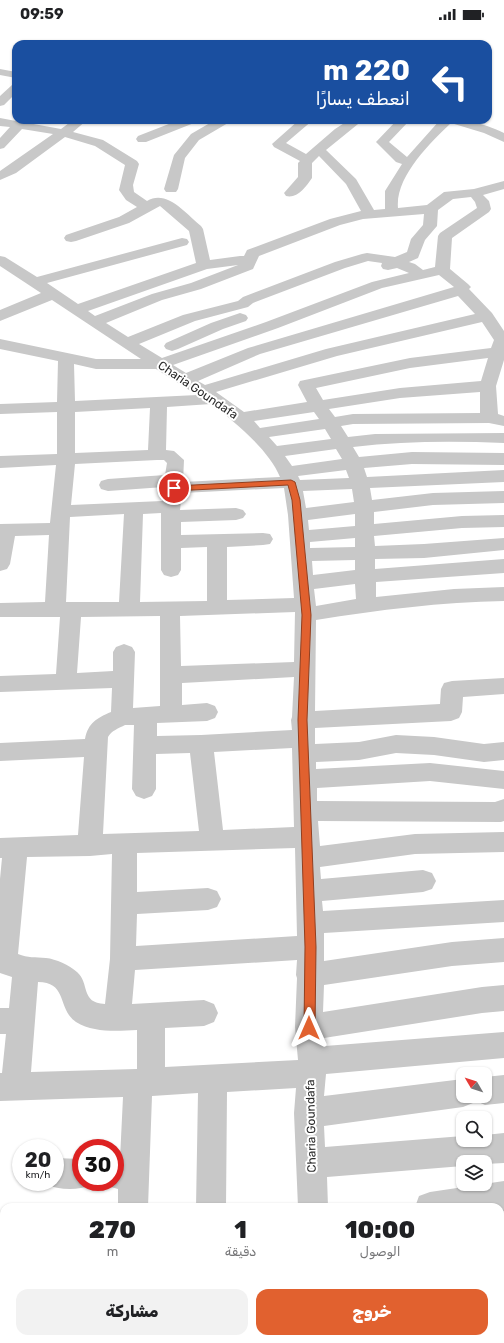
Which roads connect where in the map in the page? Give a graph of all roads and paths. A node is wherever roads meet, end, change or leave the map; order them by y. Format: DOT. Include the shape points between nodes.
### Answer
graph roads {
  1 [pos="0,72"];
  2 [pos="12,74"];
  3 [pos="12,91"];
  4 [pos="0,102"];
  5 [pos="0,122"];
  6 [pos="12,122"];
  7 [pos="20,124"];
  8 [pos="30,124"];
  9 [pos="76,124"];
  10 [pos="180,124"];
  11 [pos="217,124"];
  12 [pos="302,124"];
  13 [pos="321,124"];
  14 [pos="351,124"];
  15 [pos="400,124"];
  16 [pos="443,124"];
  17 [pos="468,124"];
  18 [pos="343,129"];
  19 [pos="64,133"];
  20 [pos="504,138"];
  21 [pos="142,139"];
  22 [pos="0,146"];
  23 [pos="318,149"];
  24 [pos="301,156"];
  25 [pos="410,162"];
  26 [pos="0,176"];
  27 [pos="504,185"];
  28 [pos="171,189"];
  29 [pos="291,193"];
  30 [pos="474,193"];
  31 [pos="147,207"];
  32 [pos="431,209"];
  33 [pos="392,212"];
  34 [pos="370,214"];
  35 [pos="71,238"];
  36 [pos="182,242"];
  37 [pos="250,259"];
  38 [pos="0,260"];
  39 [pos="395,262"];
  40 [pos="204,265"];
  41 [pos="148,269"];
  42 [pos="442,270"];
  43 [pos="420,275"];
  44 [pos="35,282"];
  45 [pos="329,284"];
  46 [pos="461,290"];
  47 [pos="201,300"];
  48 [pos="63,302"];
  49 [pos="0,316"];
  50 [pos="486,316"];
  51 [pos="111,333"];
  52 [pos="0,344"];
  53 [pos="499,352"];
  54 [pos="66,358"];
  55 [pos="154,360"];
  56 [pos="488,386"];
  57 [pos="201,390"];
  58 [pos="159,402"];
  59 [pos="318,406"];
  60 [pos="67,407"];
  61 [pos="0,409"];
  62 [pos="240,418"];
  63 [pos="496,420"];
  64 [pos="331,423"];
  65 [pos="257,434"];
  66 [pos="504,438"];
  67 [pos="342,443"];
  68 [pos="273,452"];
  69 [pos="157,455"];
  70 [pos="66,459"];
  71 [pos="504,459"];
  72 [pos="0,462"];
  73 [pos="353,463"];
  74 [pos="504,476"];
  75 [pos="290,480"];
  76 [pos="360,482"];
  77 [pos="108,485"];
  78 [pos="173,498"];
  79 [pos="504,498"];
  80 [pos="364,507"];
  81 [pos="134,508"];
  82 [pos="236,514"];
  83 [pos="298,515"];
  84 [pos="60,520"];
  85 [pos="504,521"];
  86 [pos="4,530"];
  87 [pos="365,531"];
  88 [pos="263,539"];
  89 [pos="217,541"];
  90 [pos="171,542"];
  91 [pos="504,544"];
  92 [pos="300,546"];
  93 [pos="364,553"];
  94 [pos="0,564"];
  95 [pos="504,566"];
  96 [pos="171,570"];
  97 [pos="367,576"];
  98 [pos="303,584"];
  99 [pos="504,594"];
  100 [pos="366,605"];
  101 [pos="217,608"];
  102 [pos="63,609"];
  103 [pos="129,609"];
  104 [pos="170,609"];
  105 [pos="0,610"];
  106 [pos="305,610"];
  107 [pos="124,652"];
  108 [pos="305,669"];
  109 [pos="171,675"];
  110 [pos="123,679"];
  111 [pos="66,680"];
  112 [pos="0,684"];
  113 [pos="504,686"];
  114 [pos="206,712"];
  115 [pos="171,714"];
  116 [pos="146,716"];
  117 [pos="122,717"];
  118 [pos="303,737"];
  119 [pos="201,744"];
  120 [pos="144,745"];
  121 [pos="96,747"];
  122 [pos="504,751"];
  123 [pos="0,752"];
  124 [pos="305,779"];
  125 [pos="504,780"];
  126 [pos="144,789"];
  127 [pos="504,809"];
  128 [pos="306,811"];
  129 [pos="212,840"];
  130 [pos="504,842"];
  131 [pos="125,844"];
  132 [pos="90,846"];
  133 [pos="8,847"];
  134 [pos="307,847"];
  135 [pos="423,881"];
  136 [pos="309,891"];
  137 [pos="208,899"];
  138 [pos="124,904"];
  139 [pos="504,911"];
  140 [pos="310,935"];
  141 [pos="504,950"];
  142 [pos="123,959"];
  143 [pos="10,964"];
  144 [pos="310,975"];
  145 [pos="504,998"];
  146 [pos="204,1013"];
  147 [pos="151,1016"];
  148 [pos="117,1018"];
  149 [pos="10,1020"];
  150 [pos="309,1028"];
  151 [pos="504,1045"];
  152 [pos="311,1067"];
  153 [pos="213,1079"];
  154 [pos="144,1083"];
  155 [pos="7,1087"];
  156 [pos="504,1089"];
  157 [pos="492,1090"];
  158 [pos="456,1095"];
  159 [pos="309,1113"];
  160 [pos="504,1148"];
  161 [pos="312,1163"];
  162 [pos="125,1174"];
  163 [pos="504,1196"];
  164 [pos="132,1203"];
  165 [pos="210,1203"];
  166 [pos="313,1203"];
  167 [pos="457,1203"];
  1 -- 2 [label="street"];
  3 -- 4 [label="street"];
  5 -- 6 [label="street"];
  7 -- 22 [label="street"];
  8 -- 19 [label="street"];
  9 -- 19 [label="street"];
  10 -- 21 [label="street"];
  11 -- 28 [label="street" via="195,137 179,158"];
  12 -- 24 [label="street" via="278,144"];
  13 -- 18 [label="street"];
  14 -- 18 [label="street"];
  15 -- 25 [label="street" via="382,142 401,159"];
  16 -- 25 [label="street"];
  17 -- 20 [label="street"];
  18 -- 23 [label="street"];
  19 -- 26 [label="street"];
  19 -- 31 [label="street" via="99,143 130,162 131,170 125,184 127,194"];
  23 -- 29 [label="street" via="305,163 304,178"];
  23 -- 34 [label="street" via="342,171"];
  25 -- 33 [label="street" via="392,189"];
  27 -- 30 [label="street"];
  30 -- 32 [label="street" via="449,195"];
  30 -- 42 [label="street" via="482,201 484,209 445,236"];
  31 -- 35 [label="street" via="124,220"];
  31 -- 40 [label="street" via="158,201 166,203 196,229"];
  32 -- 33 [label="street"];
  32 -- 39 [label="street" via="430,226 418,239 412,255"];
  33 -- 34 [label="street"];
  34 -- 37 [label="street" via="299,234 252,253"];
  36 -- 44 [label="street"];
  37 -- 40 [label="street"];
  37 -- 51 [label="street" via="248,266 227,282 196,286 157,298"];
  38 -- 44 [label="street, Charia Goundafa"];
  39 -- 43 [label="street" via="410,267"];
  39 -- 51 [label="street" via="367,257 352,270 248,300 243,304 189,318"];
  40 -- 48 [label="street"];
  41 -- 48 [label="street"];
  42 -- 43 [label="street"];
  42 -- 46 [label="street" via="462,287"];
  43 -- 55 [label="street" via="377,285 272,325"];
  44 -- 48 [label="street, Charia Goundafa"];
  45 -- 55 [label="street" via="313,284 309,290 217,326"];
  46 -- 50 [label="street"];
  46 -- 57 [label="street" via="254,352"];
  47 -- 51 [label="street"];
  48 -- 49 [label="street"];
  48 -- 51 [label="street, Charia Goundafa"];
  50 -- 53 [label="street" via="502,340"];
  50 -- 57 [label="street" via="349,348"];
  51 -- 55 [label="street, Charia Goundafa"];
  52 -- 54 [label="street"];
  53 -- 56 [label="street"];
  53 -- 59 [label="street" via="410,363 306,385"];
  54 -- 55 [label="street" via="96,364"];
  54 -- 60 [label="street"];
  55 -- 57 [label="street, Charia Goundafa"];
  56 -- 59 [label="street" via="400,393"];
  56 -- 63 [label="street"];
  57 -- 58 [label="street"];
  57 -- 62 [label="street, Charia Goundafa"];
  58 -- 60 [label="street"];
  58 -- 69 [label="street"];
  59 -- 62 [label="street"];
  59 -- 64 [label="street"];
  60 -- 61 [label="street"];
  60 -- 70 [label="street"];
  62 -- 65 [label="street, Charia Goundafa"];
  63 -- 64 [label="street" via="353,419"];
  64 -- 65 [label="street"];
  64 -- 67 [label="street"];
  65 -- 68 [label="street, Charia Goundafa"];
  66 -- 67 [label="street" via="375,439"];
  67 -- 68 [label="street"];
  67 -- 73 [label="street"];
  68 -- 75 [label="street, Charia Goundafa"];
  69 -- 70 [label="street"];
  69 -- 78 [label="street" via="168,455 175,460"];
  70 -- 72 [label="street"];
  70 -- 84 [label="street"];
  71 -- 73 [label="street" via="412,458"];
  73 -- 75 [label="street"];
  73 -- 76 [label="street"];
  74 -- 76 [label="street"];
  75 -- 76 [label="street"];
  75 -- 78 [label="street"];
  75 -- 83 [label="street, Charia Goundafa"];
  76 -- 80 [label="street"];
  77 -- 78 [label="street"];
  78 -- 81 [label="street"];
  78 -- 82 [label="street"];
  78 -- 90 [label="street"];
  79 -- 80 [label="street" via="433,499"];
  80 -- 83 [label="street"];
  80 -- 87 [label="street"];
  81 -- 84 [label="street"];
  81 -- 103 [label="street"];
  83 -- 92 [label="street, Charia Goundafa"];
  84 -- 86 [label="street"];
  84 -- 102 [label="street"];
  85 -- 87 [label="street" via="462,522"];
  86 -- 94 [label="street"];
  87 -- 92 [label="street"];
  87 -- 93 [label="street"];
  88 -- 89 [label="street"];
  89 -- 90 [label="street"];
  89 -- 101 [label="street"];
  90 -- 96 [label="street"];
  91 -- 93 [label="street"];
  92 -- 93 [label="street"];
  92 -- 98 [label="street, Charia Goundafa"];
  93 -- 97 [label="street"];
  95 -- 97 [label="street"];
  97 -- 98 [label="street"];
  97 -- 100 [label="street"];
  98 -- 106 [label="street, Charia Goundafa"];
  99 -- 100 [label="street" via="436,596"];
  100 -- 106 [label="street"];
  101 -- 104 [label="street"];
  101 -- 106 [label="street"];
  102 -- 103 [label="street"];
  102 -- 105 [label="street"];
  102 -- 111 [label="street"];
  103 -- 104 [label="street"];
  104 -- 109 [label="street"];
  106 -- 108 [label="street, Charia Goundafa"];
  107 -- 110 [label="street"];
  108 -- 109 [label="street"];
  108 -- 118 [label="street, Charia Goundafa"];
  109 -- 115 [label="street"];
  110 -- 111 [label="street"];
  110 -- 117 [label="street"];
  111 -- 112 [label="street"];
  113 -- 118 [label="street" via="452,689 451,712"];
  114 -- 115 [label="street"];
  115 -- 116 [label="street"];
  116 -- 117 [label="street"];
  116 -- 120 [label="street"];
  117 -- 121 [label="street" via="99,730"];
  118 -- 119 [label="street"];
  118 -- 122 [label="street" via="359,751 396,744 484,752"];
  118 -- 124 [label="street, Charia Goundafa"];
  119 -- 120 [label="street"];
  119 -- 129 [label="street"];
  120 -- 126 [label="street"];
  121 -- 123 [label="street"];
  121 -- 132 [label="street"];
  124 -- 125 [label="street" via="430,772"];
  124 -- 128 [label="street, Charia Goundafa"];
  127 -- 128 [label="street" via="501,812"];
  128 -- 134 [label="street, Charia Goundafa"];
  129 -- 131 [label="street"];
  129 -- 134 [label="street"];
  130 -- 134 [label="street"];
  131 -- 132 [label="street"];
  131 -- 138 [label="street"];
  132 -- 133 [label="street"];
  133 -- 143 [label="street"];
  134 -- 136 [label="street, Charia Goundafa"];
  135 -- 136 [label="street"];
  136 -- 140 [label="street, Charia Goundafa"];
  137 -- 138 [label="street"];
  138 -- 142 [label="street"];
  139 -- 140 [label="street" via="437,914"];
  140 -- 142 [label="street"];
  140 -- 144 [label="street, Charia Goundafa"];
  141 -- 144 [label="street" via="452,954"];
  142 -- 148 [label="street"];
  143 -- 148 [label="street" via="59,974 69,982 78,1006 86,1013"];
  143 -- 149 [label="street"];
  144 -- 150 [label="street, Charia Goundafa"];
  145 -- 150 [label="street"];
  146 -- 147 [label="street"];
  147 -- 148 [label="street"];
  147 -- 154 [label="street"];
  149 -- 155 [label="street"];
  150 -- 152 [label="street, Charia Goundafa"];
  151 -- 152 [label="street"];
  152 -- 153 [label="street"];
  152 -- 159 [label="street, Charia Goundafa"];
  153 -- 154 [label="street"];
  153 -- 165 [label="street"];
  154 -- 155 [label="street"];
  154 -- 162 [label="street"];
  156 -- 157 [label="street"];
  158 -- 159 [label="street"];
  159 -- 161 [label="street, Charia Goundafa"];
  160 -- 161 [label="street"];
  161 -- 166 [label="street, Charia Goundafa"];
  162 -- 164 [label="street"];
  163 -- 167 [label="street"];
}
